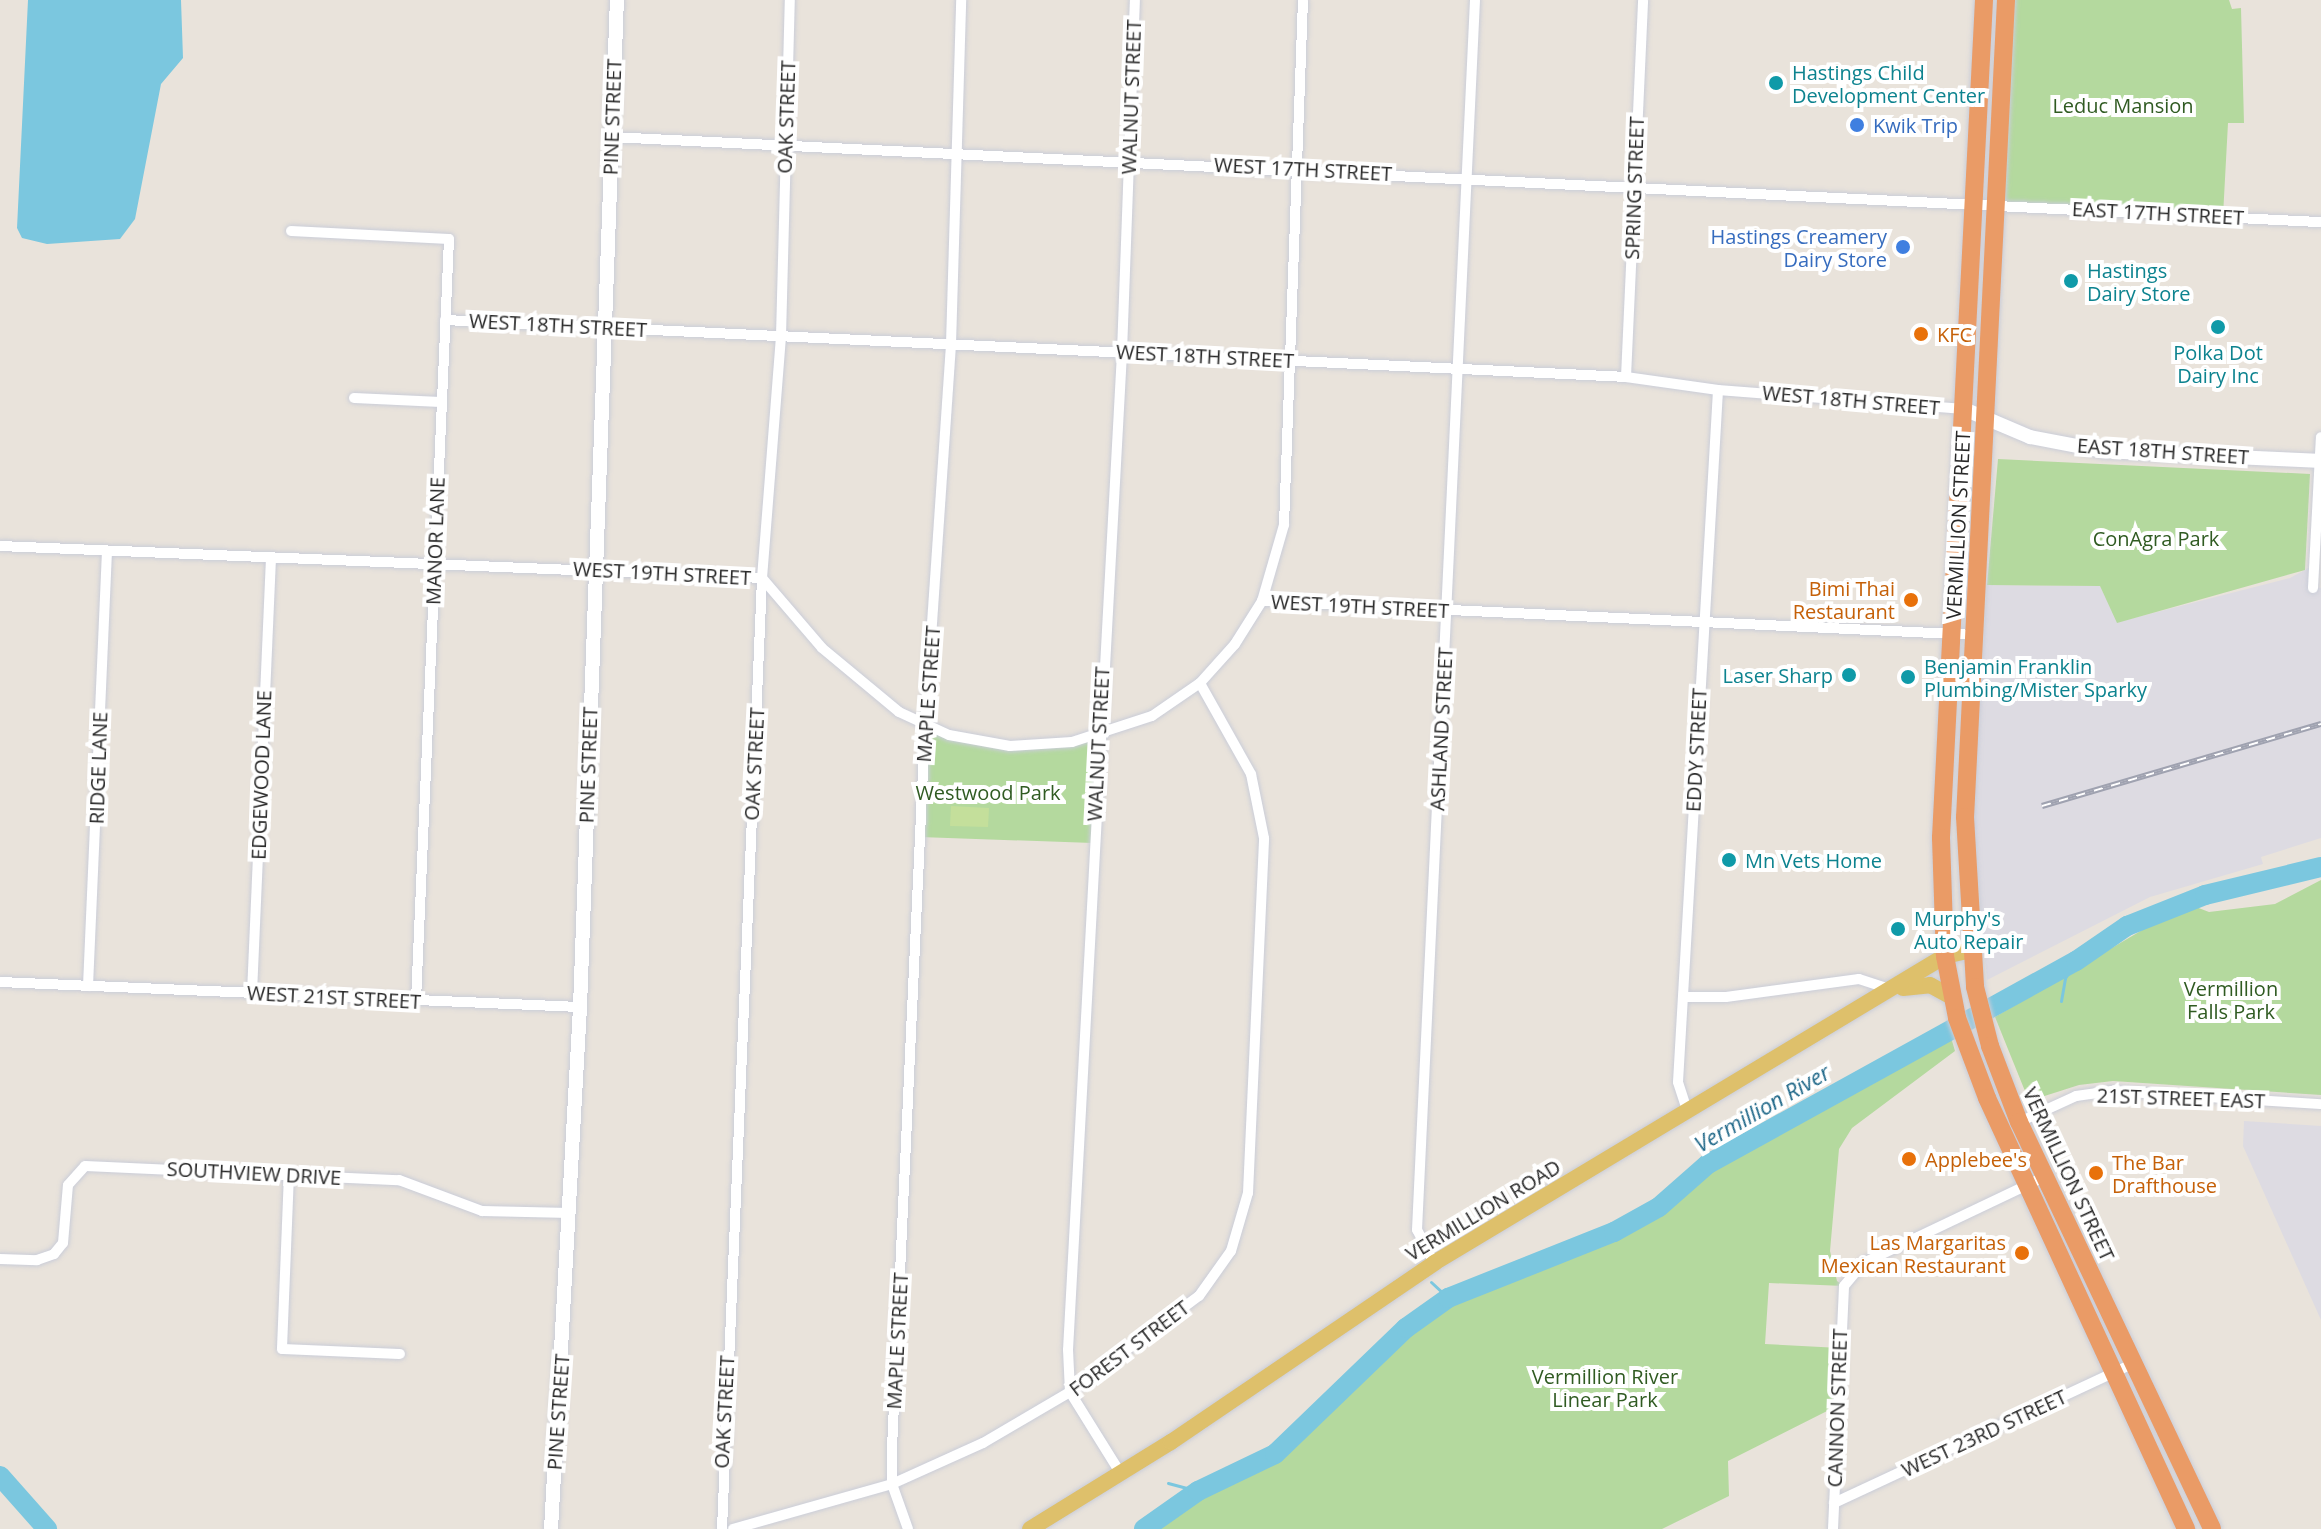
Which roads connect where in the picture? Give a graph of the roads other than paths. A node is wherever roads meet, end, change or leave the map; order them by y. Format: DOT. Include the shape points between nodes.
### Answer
graph roads {
  1 [pos="617,0"];
  2 [pos="790,0"];
  3 [pos="961,0"];
  4 [pos="1135,0"];
  5 [pos="1303,0"];
  6 [pos="1475,0"];
  7 [pos="1643,0"];
  8 [pos="1984,0"];
  9 [pos="2006,0"];
  10 [pos="611,137"];
  11 [pos="785,144"];
  12 [pos="955,152"];
  13 [pos="1129,162"];
  14 [pos="1295,168"];
  15 [pos="1466,177"];
  16 [pos="1634,186"];
  17 [pos="1974,204"];
  18 [pos="1995,205"];
  19 [pos="2321,222"];
  20 [pos="291,231"];
  21 [pos="445,320"];
  22 [pos="604,327"];
  23 [pos="781,336"];
  24 [pos="951,344"];
  25 [pos="1122,352"];
  26 [pos="1292,360"];
  27 [pos="1460,367"];
  28 [pos="1626,377"];
  29 [pos="1718,390"];
  30 [pos="354,398"];
  31 [pos="441,402"];
  32 [pos="1964,409"];
  33 [pos="1985,420"];
  34 [pos="2321,437"];
  35 [pos="2320,461"];
  36 [pos="0,546"];
  37 [pos="107,551"];
  38 [pos="271,557"];
  39 [pos="435,563"];
  40 [pos="594,570"];
  41 [pos="762,578"];
  42 [pos="2313,588"];
  43 [pos="1262,601"];
  44 [pos="1447,610"];
  45 [pos="1703,622"];
  46 [pos="1953,633"];
  47 [pos="1974,635"];
  48 [pos="1200,683"];
  49 [pos="925,726"];
  50 [pos="1098,737"];
  51 [pos="1970,950"];
  52 [pos="1945,956"];
  53 [pos="0,982"];
  54 [pos="88,986"];
  55 [pos="1893,990"];
  56 [pos="252,993"];
  57 [pos="1683,997"];
  58 [pos="1952,997"];
  59 [pos="416,1000"];
  60 [pos="580,1007"];
  61 [pos="2321,1104"];
  62 [pos="1687,1110"];
  63 [pos="2019,1122"];
  64 [pos="2001,1132"];
  65 [pos="289,1174"];
  66 [pos="2044,1177"];
  67 [pos="2026,1186"];
  68 [pos="570,1213"];
  69 [pos="0,1259"];
  70 [pos="1434,1263"];
  71 [pos="400,1354"];
  72 [pos="2134,1363"];
  73 [pos="2114,1373"];
  74 [pos="1070,1392"];
  75 [pos="1121,1474"];
  76 [pos="892,1484"];
  77 [pos="1834,1503"];
  78 [pos="551,1529"];
  79 [pos="722,1529"];
  80 [pos="733,1529"];
  81 [pos="908,1529"];
  82 [pos="1030,1529"];
  83 [pos="1833,1529"];
  84 [pos="2186,1529"];
  85 [pos="2212,1529"];
  1 -- 10 [label="street, PINE STREET"];
  2 -- 11 [label="street, OAK STREET"];
  3 -- 12 [label="street, MAPLE STREET"];
  4 -- 13 [label="street, WALNUT STREET"];
  5 -- 14 [label="street"];
  6 -- 15 [label="street, ASHLAND STREET"];
  7 -- 16 [label="street, SPRING STREET"];
  8 -- 17 [label="highway, VERMILLION STREET"];
  9 -- 18 [label="highway, VERMILLION STREET"];
  10 -- 11 [label="street, WEST 17TH STREET"];
  10 -- 22 [label="street, PINE STREET"];
  11 -- 12 [label="street, WEST 17TH STREET"];
  11 -- 23 [label="street, OAK STREET"];
  12 -- 13 [label="street, WEST 17TH STREET"];
  12 -- 24 [label="street, MAPLE STREET"];
  13 -- 14 [label="street, WEST 17TH STREET"];
  13 -- 25 [label="street, WALNUT STREET"];
  14 -- 15 [label="street, WEST 17TH STREET"];
  14 -- 26 [label="street"];
  15 -- 16 [label="street, WEST 17TH STREET"];
  15 -- 27 [label="street, ASHLAND STREET"];
  16 -- 17 [label="street, WEST 17TH STREET"];
  16 -- 28 [label="street, SPRING STREET"];
  17 -- 18 [label="street, WEST 17TH STREET"];
  17 -- 32 [label="highway, VERMILLION STREET"];
  18 -- 19 [label="street, EAST 17TH STREET"];
  18 -- 33 [label="highway, VERMILLION STREET"];
  20 -- 21 [label="street, MANOR LANE" via="449,239"];
  21 -- 22 [label="street, WEST 18TH STREET"];
  21 -- 31 [label="street, MANOR LANE"];
  22 -- 23 [label="street, WEST 18TH STREET"];
  22 -- 40 [label="street, PINE STREET"];
  23 -- 24 [label="street, WEST 18TH STREET"];
  23 -- 41 [label="street, OAK STREET"];
  24 -- 25 [label="street, WEST 18TH STREET"];
  24 -- 49 [label="street, MAPLE STREET"];
  25 -- 26 [label="street, WEST 18TH STREET"];
  25 -- 50 [label="street, WALNUT STREET"];
  26 -- 27 [label="street, WEST 18TH STREET"];
  26 -- 43 [label="street" via="1284,525"];
  27 -- 28 [label="street, WEST 18TH STREET"];
  27 -- 44 [label="street, ASHLAND STREET"];
  28 -- 29 [label="street, WEST 18TH STREET"];
  29 -- 32 [label="street, WEST 18TH STREET"];
  29 -- 45 [label="street, EDDY STREET"];
  30 -- 31 [label="street"];
  31 -- 39 [label="street, MANOR LANE"];
  32 -- 33 [label="street, EAST 18TH STREET"];
  32 -- 46 [label="highway, VERMILLION STREET"];
  33 -- 35 [label="street, EAST 18TH STREET" via="2030,437 2103,451"];
  33 -- 47 [label="highway, VERMILLION STREET"];
  34 -- 35 [label="street"];
  35 -- 42 [label="street"];
  36 -- 37 [label="street, WEST 19TH STREET"];
  37 -- 38 [label="street, WEST 19TH STREET"];
  37 -- 54 [label="street, RIDGE LANE"];
  38 -- 39 [label="street, WEST 19TH STREET"];
  38 -- 56 [label="street, EDGEWOOD LANE"];
  39 -- 40 [label="street, WEST 19TH STREET"];
  39 -- 59 [label="street, MANOR LANE"];
  40 -- 41 [label="street, WEST 19TH STREET"];
  40 -- 60 [label="street, PINE STREET"];
  41 -- 49 [label="street, WEST 19TH STREET" via="782,608 863,687"];
  41 -- 79 [label="street, OAK STREET"];
  43 -- 44 [label="street, WEST 19TH STREET"];
  43 -- 48 [label="street, WEST 19TH STREET" via="1235,644"];
  44 -- 45 [label="street, WEST 19TH STREET"];
  44 -- 70 [label="street, ASHLAND STREET" via="1417,1230"];
  45 -- 46 [label="street, WEST 19TH STREET"];
  45 -- 57 [label="street, EDDY STREET"];
  46 -- 47 [label="street, WEST 19TH STREET"];
  46 -- 52 [label="highway, VERMILLION STREET" via="1941,838"];
  47 -- 51 [label="highway, VERMILLION STREET" via="1965,817"];
  48 -- 50 [label="street, WEST 19TH STREET" via="1152,716"];
  48 -- 74 [label="street, FOREST STREET" via="1251,774 1264,838 1248,1193 1231,1251 1199,1296"];
  49 -- 50 [label="street, WEST 19TH STREET" via="1010,746"];
  49 -- 76 [label="street, MAPLE STREET"];
  50 -- 74 [label="street, WALNUT STREET"];
  51 -- 52 [label="main road, VERMILLION ROAD"];
  51 -- 63 [label="highway, VERMILLION STREET" via="1990,1046"];
  52 -- 55 [label="main road, VERMILLION ROAD"];
  52 -- 58 [label="highway, VERMILLION STREET"];
  53 -- 54 [label="street, WEST 21ST STREET"];
  54 -- 56 [label="street, WEST 21ST STREET"];
  55 -- 57 [label="street" via="1859,979 1726,997"];
  55 -- 58 [label="main road" via="1924,984"];
  55 -- 62 [label="main road, VERMILLION ROAD"];
  56 -- 59 [label="street, WEST 21ST STREET"];
  57 -- 62 [label="street, EDDY STREET" via="1678,1082"];
  58 -- 64 [label="highway, VERMILLION STREET"];
  59 -- 60 [label="street, WEST 21ST STREET"];
  60 -- 68 [label="street, PINE STREET"];
  61 -- 63 [label="street, 21ST STREET EAST" via="2112,1091 2076,1096"];
  62 -- 70 [label="main road, VERMILLION ROAD"];
  63 -- 64 [label="street, 21ST STREET EAST"];
  63 -- 66 [label="highway, VERMILLION STREET"];
  64 -- 67 [label="highway, VERMILLION STREET"];
  65 -- 68 [label="street, SOUTHVIEW DRIVE" via="399,1180 482,1211"];
  65 -- 69 [label="street, SOUTHVIEW DRIVE" via="85,1166 68,1185 63,1243 54,1254 37,1260"];
  65 -- 71 [label="street" via="282,1349"];
  66 -- 67 [label="street"];
  66 -- 72 [label="highway, VERMILLION STREET"];
  67 -- 73 [label="highway, VERMILLION STREET"];
  67 -- 77 [label="street, CANNON STREET" via="1863,1263 1844,1286"];
  68 -- 78 [label="street, PINE STREET"];
  70 -- 75 [label="main road, VERMILLION ROAD"];
  72 -- 73 [label="street, WEST 23RD STREET"];
  72 -- 85 [label="highway, VERMILLION STREET"];
  73 -- 77 [label="street, WEST 23RD STREET"];
  73 -- 84 [label="highway, VERMILLION STREET"];
  74 -- 75 [label="street, WALNUT STREET"];
  74 -- 76 [label="street, FOREST STREET" via="983,1443"];
  75 -- 82 [label="main road, VERMILLION ROAD"];
  76 -- 80 [label="street, FOREST STREET"];
  76 -- 81 [label="street, MAPLE STREET"];
  77 -- 83 [label="street, CANNON STREET"];
}
